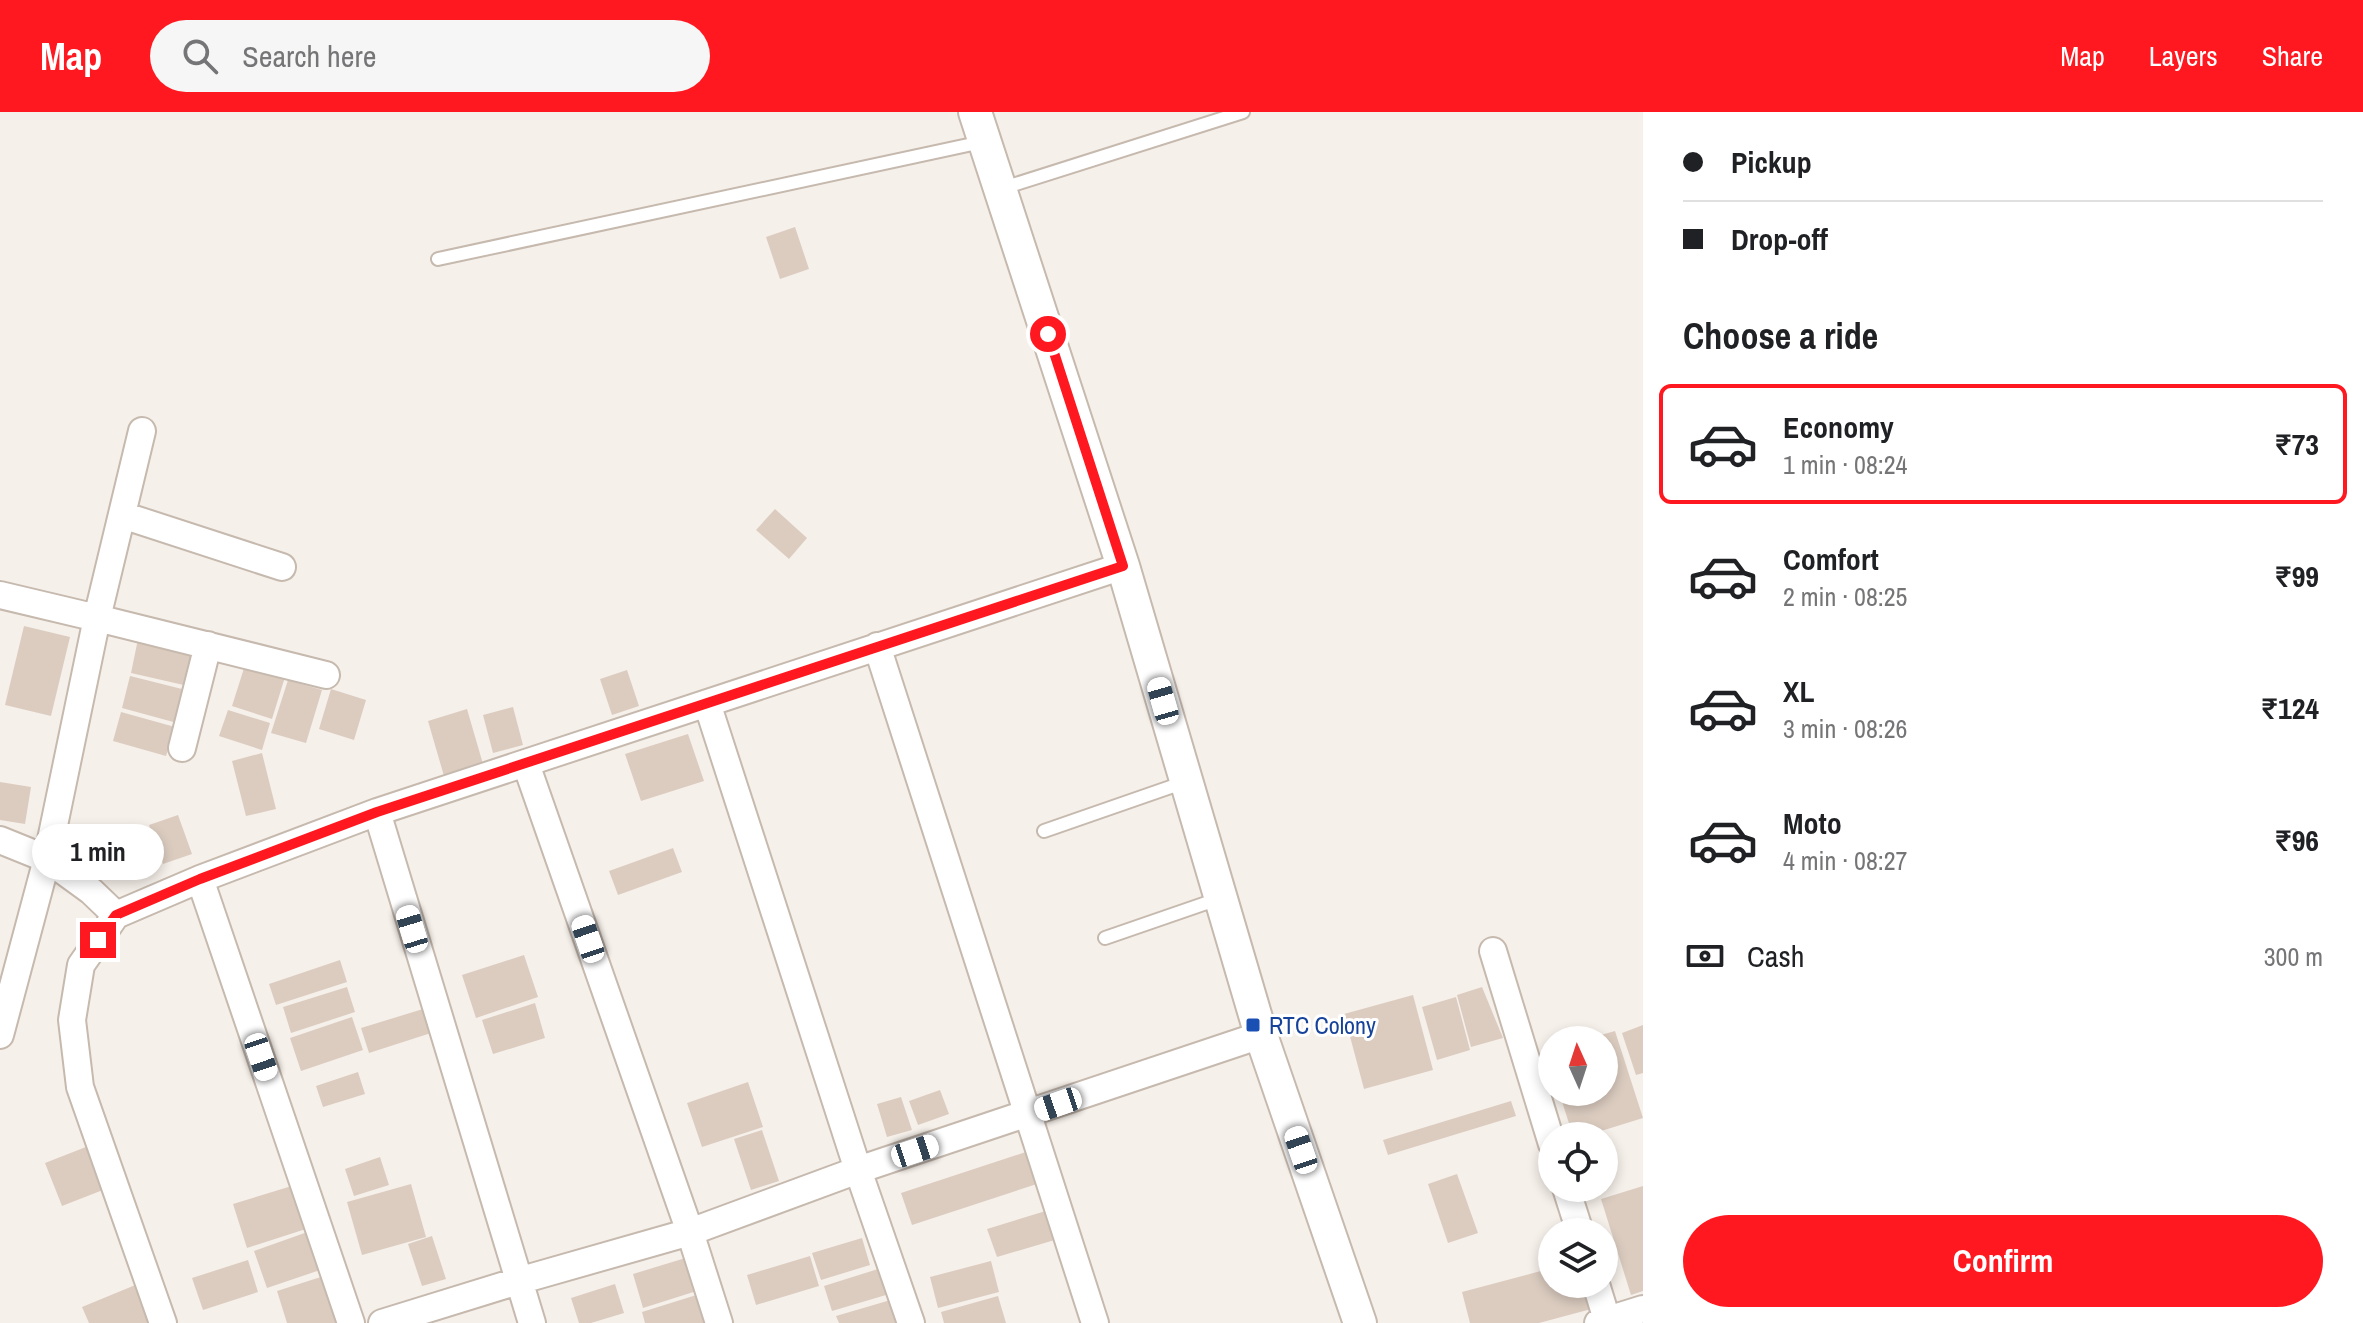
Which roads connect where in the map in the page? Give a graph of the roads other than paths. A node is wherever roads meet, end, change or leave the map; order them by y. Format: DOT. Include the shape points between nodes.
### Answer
graph roads {
  1 [pos="1243,112"];
  2 [pos="980,127"];
  3 [pos="1000,189"];
  4 [pos="438,259"];
  5 [pos="142,431"];
  6 [pos="122,515"];
  7 [pos="1123,566"];
  8 [pos="282,567"];
  9 [pos="0,595"];
  10 [pos="97,618"];
  11 [pos="208,645"];
  12 [pos="877,646"];
  13 [pos="326,675"];
  14 [pos="707,703"];
  15 [pos="182,748"];
  16 [pos="526,764"];
  17 [pos="1187,781"];
  18 [pos="377,812"];
  19 [pos="1044,831"];
  20 [pos="0,840"];
  21 [pos="47,859"];
  22 [pos="200,879"];
  23 [pos="1221,898"];
  24 [pos="116,915"];
  25 [pos="1105,938"];
  26 [pos="1493,951"];
  27 [pos="0,1035"];
  28 [pos="1261,1035"];
  29 [pos="1029,1114"];
  30 [pos="1545,1122"];
  31 [pos="858,1170"];
  32 [pos="690,1232"];
  33 [pos="518,1281"];
  34 [pos="1599,1298"];
  35 [pos="1643,1309"];
  36 [pos="1604,1322"];
  37 [pos="163,1323"];
  38 [pos="351,1323"];
  39 [pos="382,1323"];
  40 [pos="532,1323"];
  41 [pos="719,1323"];
  42 [pos="911,1323"];
  43 [pos="1095,1323"];
  44 [pos="1360,1323"];
  1 -- 3 [label="lane"];
  2 -- 3 [label="street"];
  2 -- 4 [label="lane"];
  3 -- 7 [label="street"];
  5 -- 6 [label="street"];
  6 -- 8 [label="street"];
  6 -- 10 [label="street"];
  7 -- 12 [label="street"];
  7 -- 17 [label="street"];
  9 -- 10 [label="street"];
  10 -- 11 [label="street"];
  10 -- 21 [label="street"];
  11 -- 13 [label="street"];
  11 -- 15 [label="street"];
  12 -- 14 [label="street"];
  12 -- 29 [label="street"];
  14 -- 16 [label="street"];
  14 -- 31 [label="street"];
  16 -- 18 [label="street"];
  16 -- 32 [label="street"];
  17 -- 19 [label="lane"];
  17 -- 23 [label="street"];
  18 -- 22 [label="street"];
  18 -- 33 [label="street"];
  20 -- 21 [label="street"];
  21 -- 24 [label="street"];
  21 -- 27 [label="street"];
  22 -- 24 [label="street"];
  22 -- 38 [label="street"];
  23 -- 25 [label="lane"];
  23 -- 28 [label="street"];
  24 -- 37 [label="street" via="81,965 72,1020 80,1087"];
  26 -- 30 [label="street"];
  28 -- 29 [label="street"];
  28 -- 44 [label="street"];
  29 -- 31 [label="street"];
  29 -- 43 [label="street"];
  31 -- 32 [label="street"];
  31 -- 42 [label="street"];
  32 -- 33 [label="street"];
  32 -- 41 [label="street"];
  33 -- 39 [label="street"];
  33 -- 40 [label="street"];
  34 -- 36 [label="street"];
  35 -- 36 [label="street"];
}
